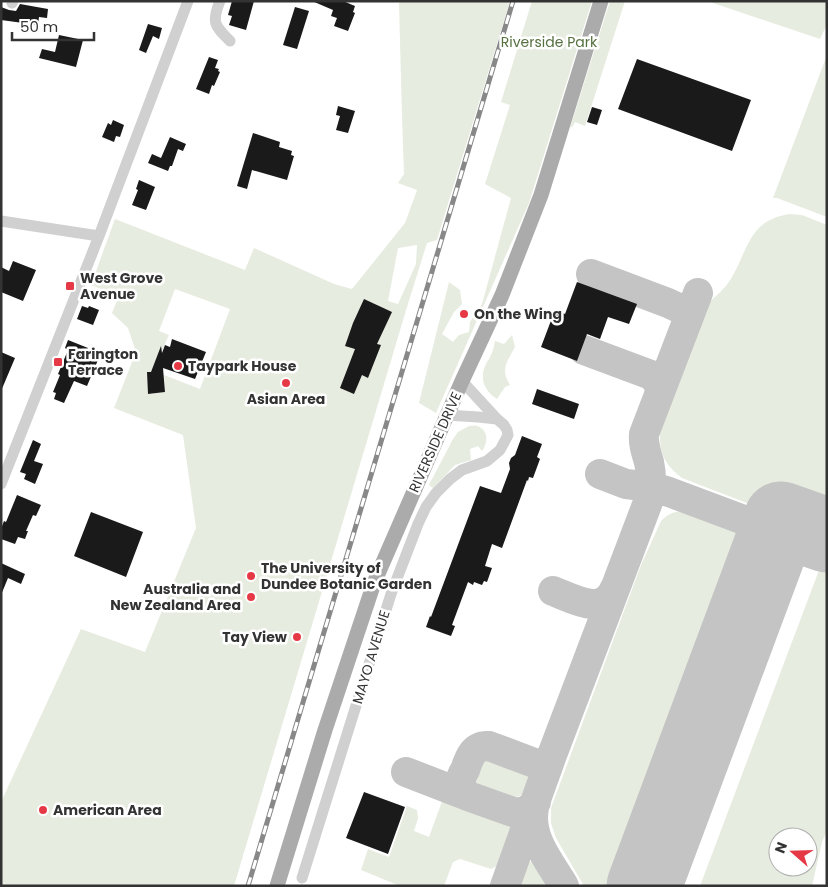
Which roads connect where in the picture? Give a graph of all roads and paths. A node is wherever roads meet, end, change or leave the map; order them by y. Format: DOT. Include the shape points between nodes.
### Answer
graph roads {
  1 [pos="188,1"];
  2 [pos="220,1"];
  3 [pos="601,1"];
  4 [pos="230,41"];
  5 [pos="1,221"];
  6 [pos="99,236"];
  7 [pos="462,381"];
  8 [pos="446,415"];
  9 [pos="497,420"];
  10 [pos="4,469"];
  11 [pos="1,484"];
  12 [pos="302,878"];
  13 [pos="277,886"];
  1 -- 6 [label="street"];
  2 -- 4 [label="street" via="216,24"];
  3 -- 7 [label="main road, RIVERSIDE DRIVE" via="541,195 502,295"];
  5 -- 6 [label="street"];
  6 -- 10 [label="street"];
  7 -- 8 [label="main road, RIVERSIDE DRIVE"];
  7 -- 9 [label="street, MAYO AVENUE"];
  8 -- 9 [label="street"];
  8 -- 13 [label="main road, RIVERSIDE DRIVE" via="374,583"];
  9 -- 12 [label="street, MAYO AVENUE" via="504,425 508,435 500,450 487,461 462,470 450,479 426,507 418,524 391,594"];
  10 -- 11 [label="street"];
}
